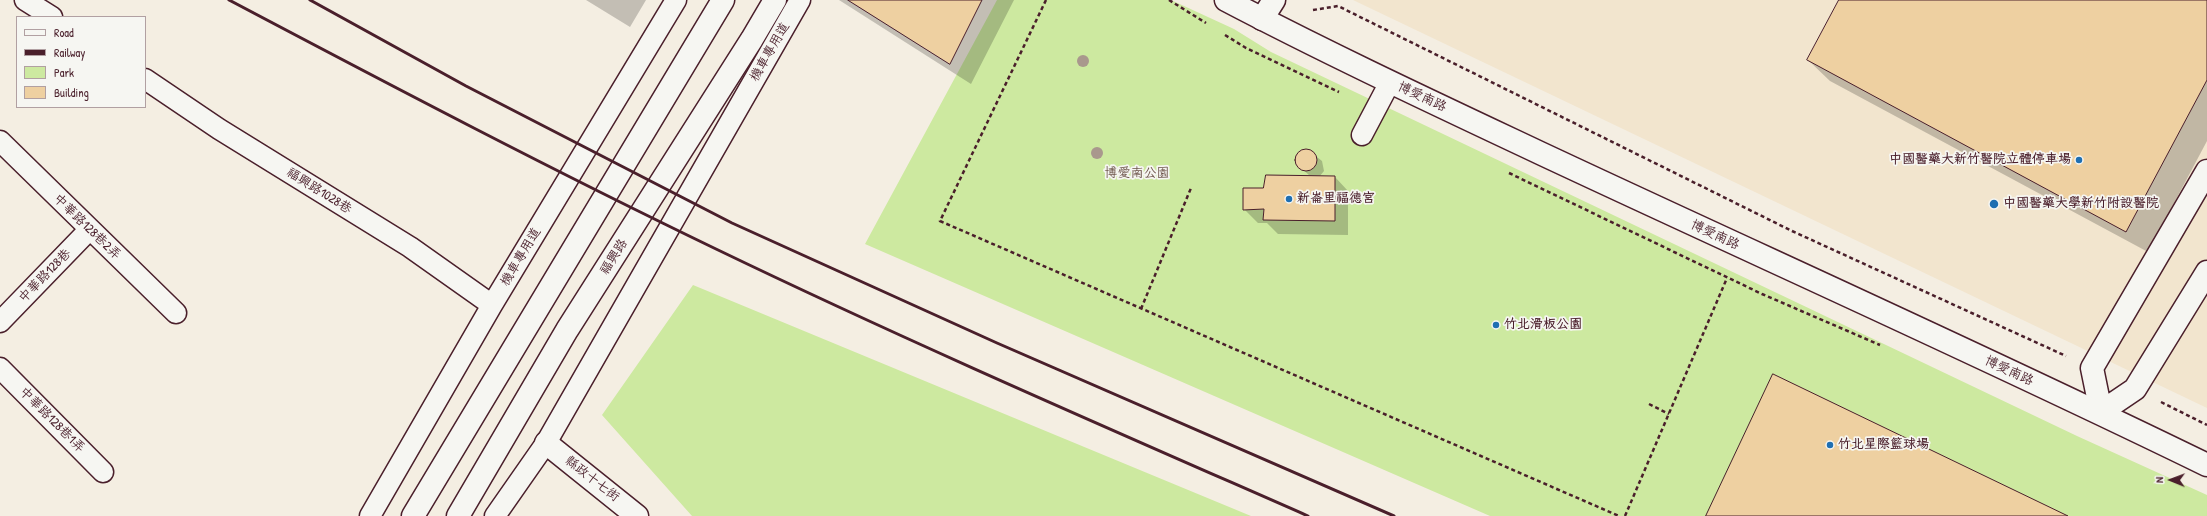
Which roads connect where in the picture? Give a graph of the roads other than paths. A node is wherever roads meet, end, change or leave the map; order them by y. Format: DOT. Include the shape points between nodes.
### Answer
graph roads {
  1 [pos="25,0"];
  2 [pos="676,0"];
  3 [pos="723,0"];
  4 [pos="775,0"];
  5 [pos="800,0"];
  6 [pos="1226,0"];
  7 [pos="1274,0"];
  8 [pos="50,16"];
  9 [pos="1262,19"];
  10 [pos="146,80"];
  11 [pos="1390,82"];
  12 [pos="1362,135"];
  13 [pos="0,141"];
  14 [pos="2207,171"];
  15 [pos="89,230"];
  16 [pos="2207,272"];
  17 [pos="492,305"];
  18 [pos="176,312"];
  19 [pos="0,322"];
  20 [pos="0,368"];
  21 [pos="2101,412"];
  22 [pos="546,443"];
  23 [pos="2207,465"];
  24 [pos="103,472"];
  25 [pos="370,516"];
  26 [pos="413,516"];
  27 [pos="458,516"];
  28 [pos="495,516"];
  29 [pos="637,516"];
  1 -- 8 [label="lane"];
  2 -- 17 [label="lane, 機車專用道"];
  3 -- 26 [label="street"];
  4 -- 27 [label="street, 福興路" via="567,330"];
  5 -- 22 [label="lane, 機車專用道"];
  6 -- 9 [label="street, 博愛南路"];
  7 -- 9 [label="street"];
  9 -- 11 [label="street, 博愛南路"];
  10 -- 17 [label="lane, 福興路1028巷" via="219,129 410,247"];
  11 -- 12 [label="lane"];
  11 -- 21 [label="street, 博愛南路" via="1774,263"];
  13 -- 15 [label="lane, 中華路128巷2弄"];
  14 -- 21 [label="street" via="2092,368"];
  15 -- 18 [label="lane, 中華路128巷2弄"];
  15 -- 19 [label="lane, 中華路128巷"];
  16 -- 21 [label="street" via="2135,389"];
  17 -- 25 [label="lane, 機車專用道"];
  20 -- 24 [label="lane, 中華路128巷1弄"];
  21 -- 23 [label="street, 博愛南路"];
  22 -- 28 [label="lane, 機車專用道"];
  22 -- 29 [label="street, 縣政十七街"];
}
